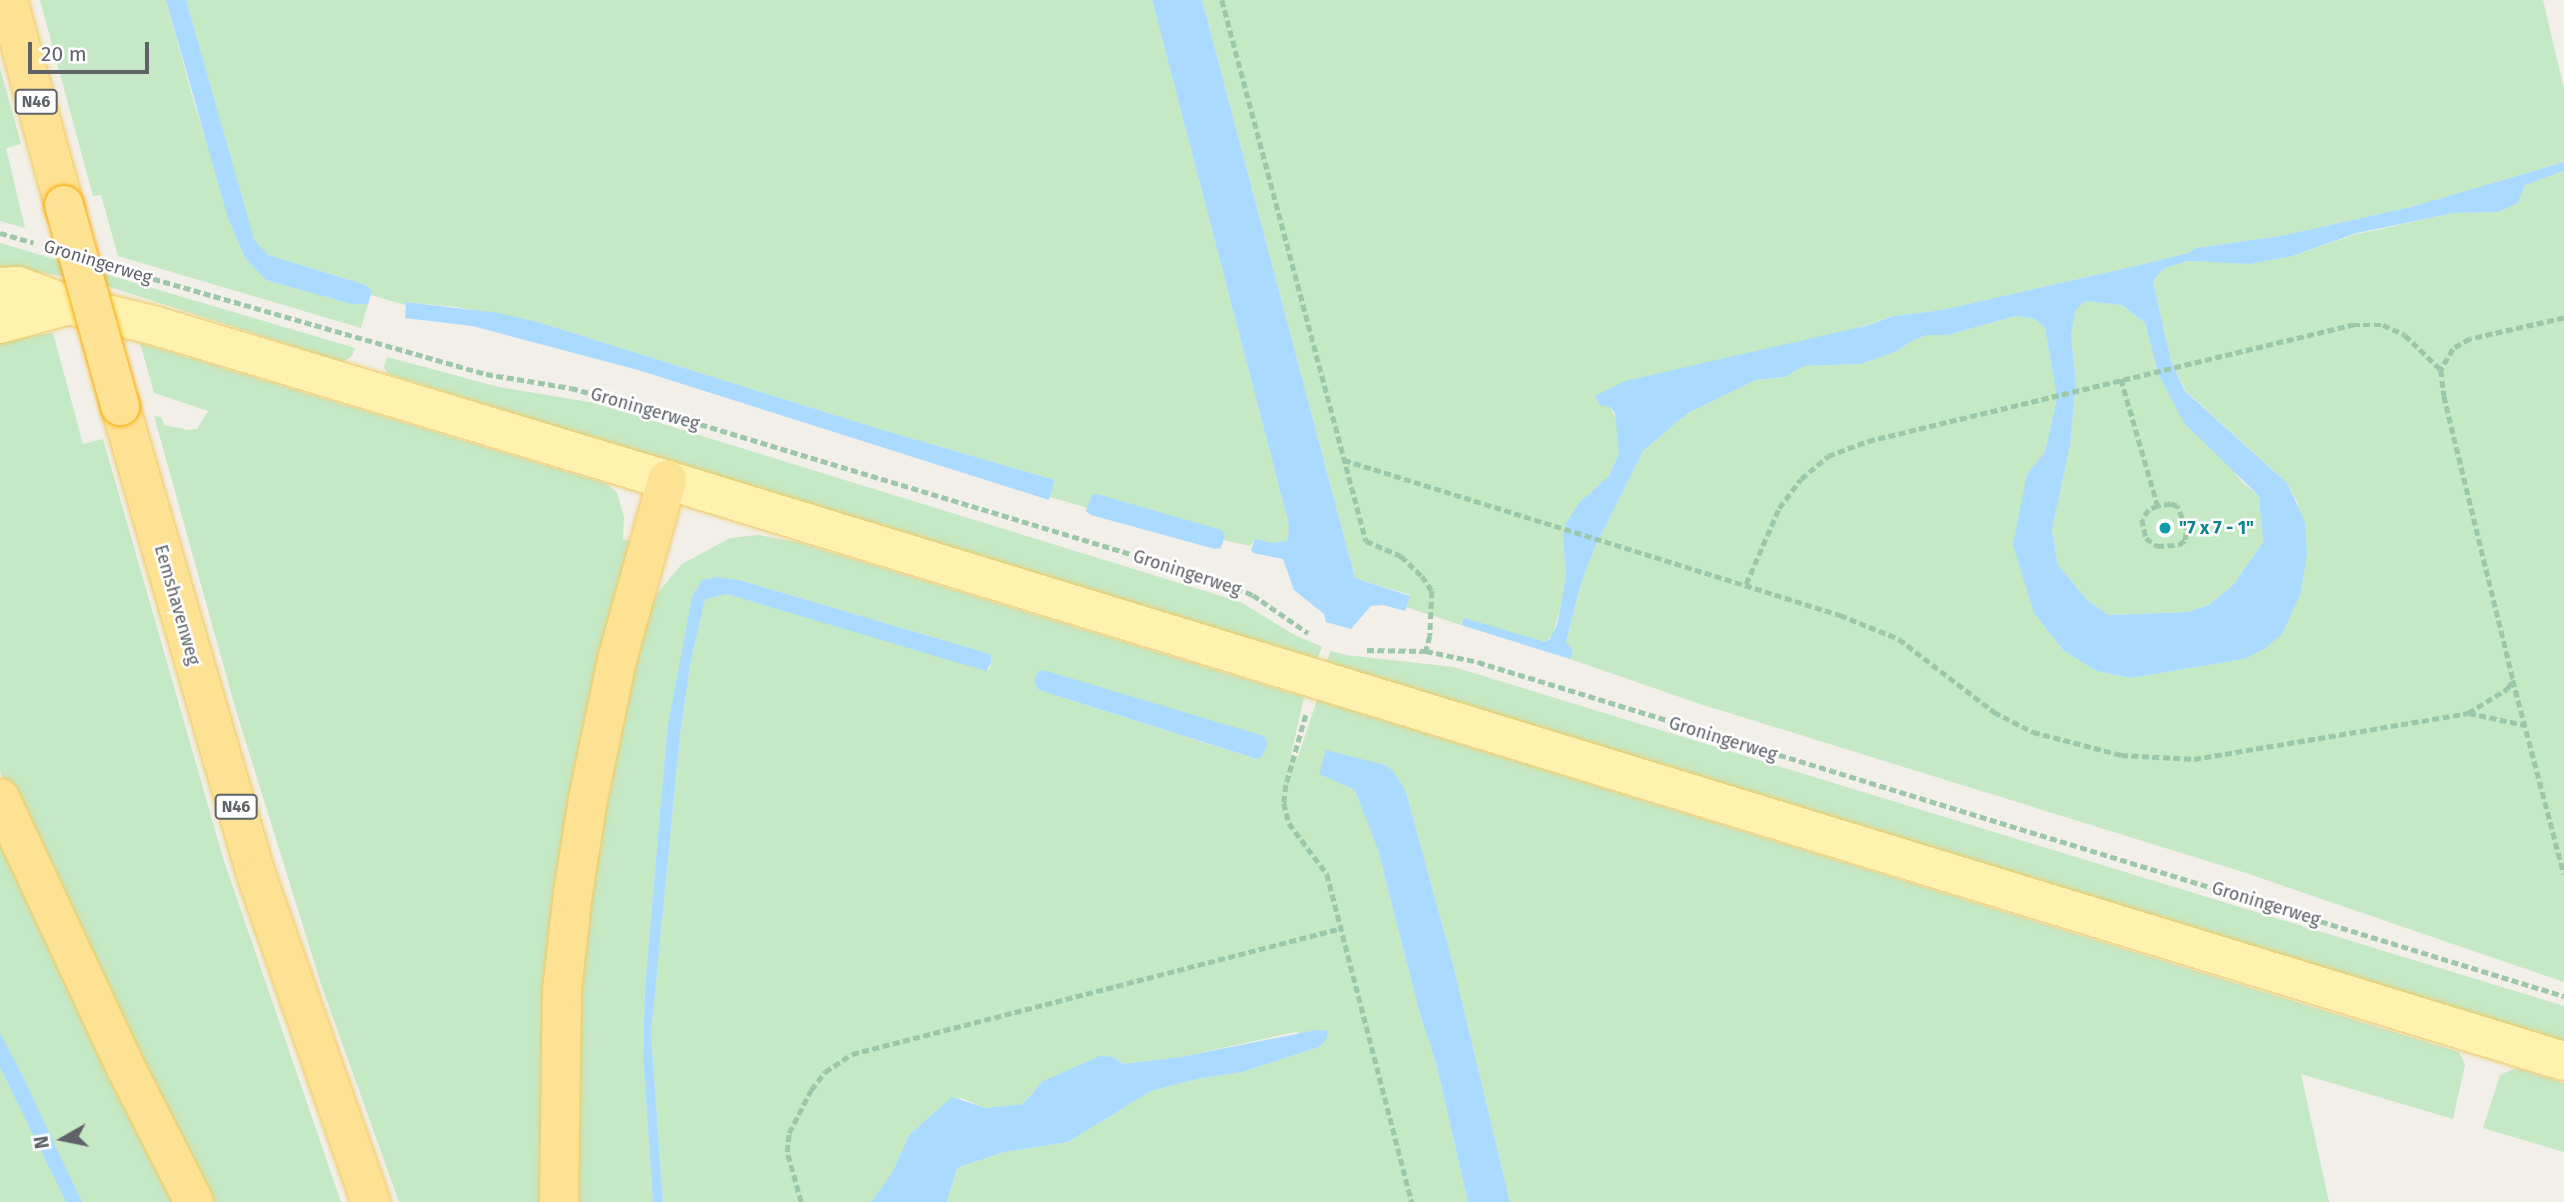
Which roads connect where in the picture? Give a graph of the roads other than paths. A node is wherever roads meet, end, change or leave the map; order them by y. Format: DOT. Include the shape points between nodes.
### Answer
graph roads {
  1 [pos="8,0"];
  2 [pos="0,287"];
  3 [pos="69,305"];
  4 [pos="0,324"];
  5 [pos="667,480"];
  6 [pos="0,798"];
  7 [pos="2564,1061"];
  8 [pos="194,1202"];
  9 [pos="371,1202"];
  10 [pos="559,1202"];
  1 -- 9 [label="highway, Eemshavenweg / N46, bridge" via="258,880"];
  2 -- 3 [label="main road" via="18,286"];
  3 -- 4 [label="main road"];
  3 -- 5 [label="main road" via="166,329"];
  5 -- 7 [label="main road"];
  5 -- 10 [label="highway" via="618,656 573,893 562,990"];
  6 -- 8 [label="highway"];
}
